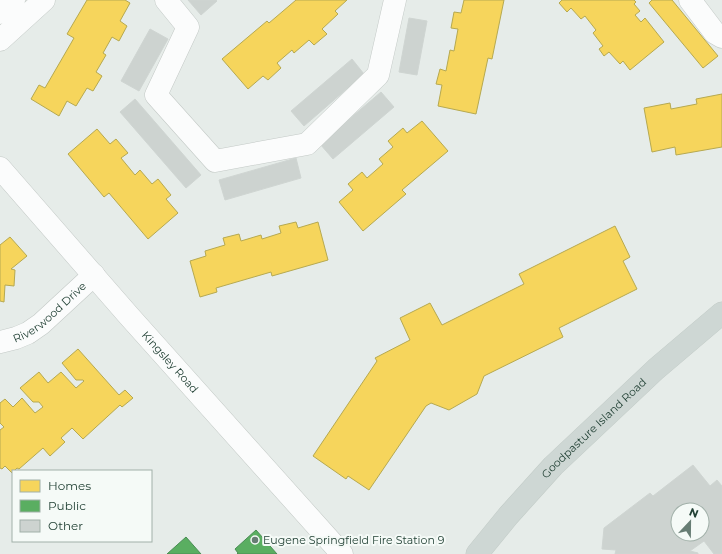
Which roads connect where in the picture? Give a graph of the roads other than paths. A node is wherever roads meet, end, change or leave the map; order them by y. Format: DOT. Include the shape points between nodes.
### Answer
graph roads {
  1 [pos="14,0"];
  2 [pos="44,0"];
  3 [pos="166,0"];
  4 [pos="395,0"];
  5 [pos="690,0"];
  6 [pos="0,13"];
  7 [pos="722,37"];
  8 [pos="0,40"];
  9 [pos="0,168"];
  10 [pos="94,275"];
  11 [pos="722,313"];
  12 [pos="0,342"];
  13 [pos="342,554"];
  14 [pos="477,554"];
  1 -- 6 [label="street"];
  2 -- 8 [label="street"];
  3 -- 4 [label="street" via="188,27 156,95 215,161 307,144 378,75"];
  5 -- 7 [label="street"];
  9 -- 10 [label="street, Kingsley Road"];
  10 -- 12 [label="street, Riverwood Drive" via="41,324 28,333"];
  10 -- 13 [label="street, Kingsley Road"];
  11 -- 14 [label="main road, Goodpasture Island Road" via="656,369 553,466"];
}
